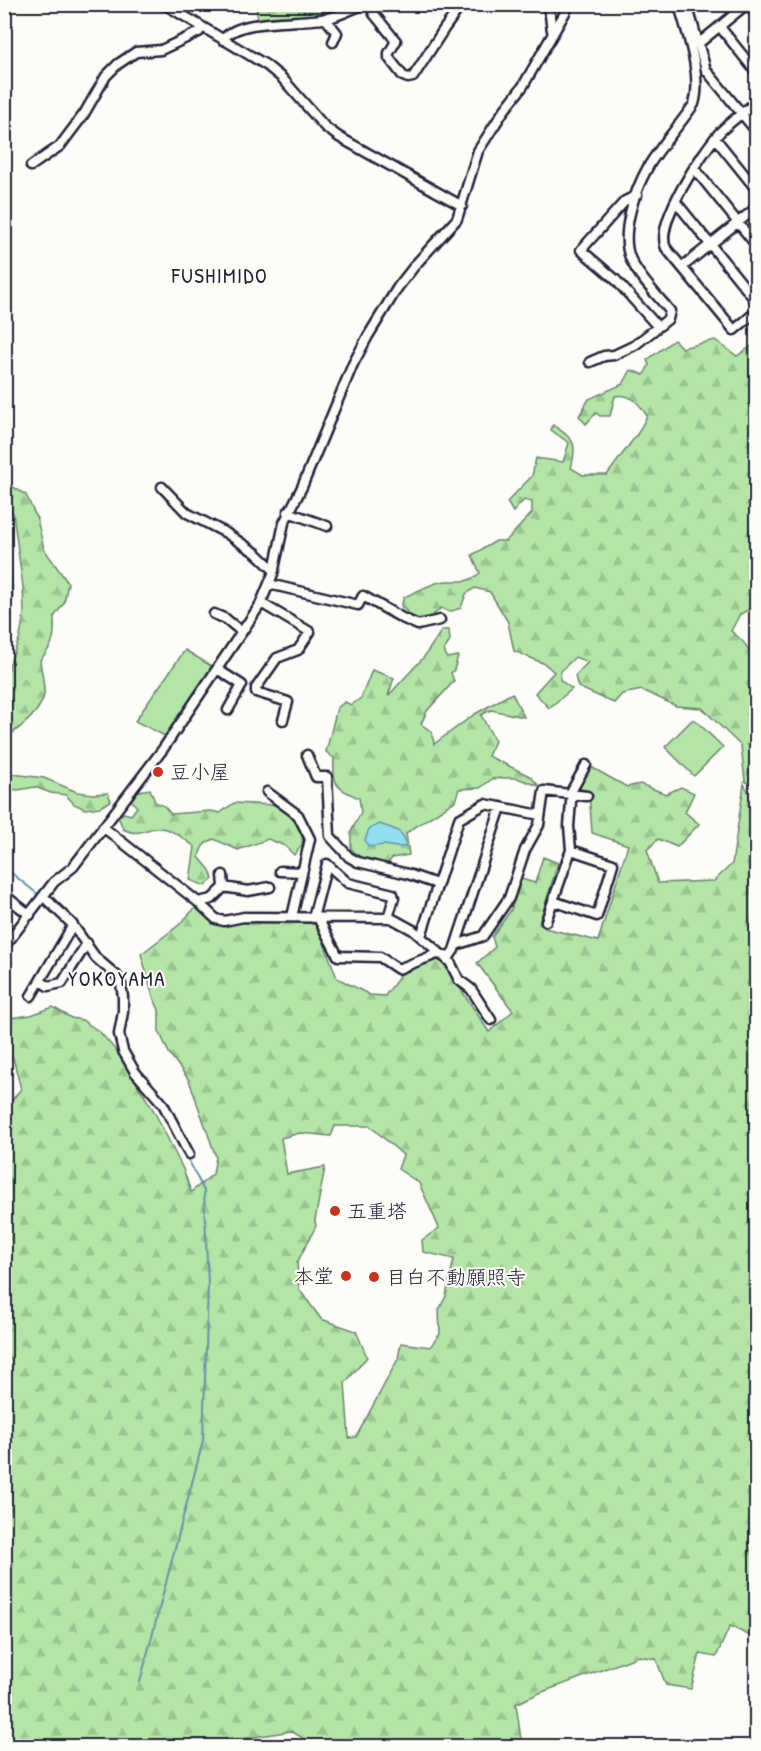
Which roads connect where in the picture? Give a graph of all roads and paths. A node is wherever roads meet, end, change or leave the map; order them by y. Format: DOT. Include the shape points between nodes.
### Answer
graph roads {
  1 [pos="164,4"];
  2 [pos="369,4"];
  3 [pos="462,4"];
  4 [pos="545,4"];
  5 [pos="570,4"];
  6 [pos="681,4"];
  7 [pos="687,4"];
  8 [pos="747,4"];
  9 [pos="756,15"];
  10 [pos="326,18"];
  11 [pos="202,27"];
  12 [pos="720,27"];
  13 [pos="554,34"];
  14 [pos="223,40"];
  15 [pos="333,42"];
  16 [pos="698,44"];
  17 [pos="756,72"];
  18 [pos="756,102"];
  19 [pos="742,113"];
  20 [pos="756,131"];
  21 [pos="715,138"];
  22 [pos="31,166"];
  23 [pos="694,168"];
  24 [pos="756,189"];
  25 [pos="637,195"];
  26 [pos="676,202"];
  27 [pos="462,206"];
  28 [pos="756,208"];
  29 [pos="738,222"];
  30 [pos="711,245"];
  31 [pos="756,245"];
  32 [pos="682,267"];
  33 [pos="756,301"];
  34 [pos="756,312"];
  35 [pos="658,327"];
  36 [pos="590,363"];
  37 [pos="162,487"];
  38 [pos="288,512"];
  39 [pos="327,526"];
  40 [pos="274,570"];
  41 [pos="268,584"];
  42 [pos="261,603"];
  43 [pos="214,614"];
  44 [pos="440,620"];
  45 [pos="242,632"];
  46 [pos="218,669"];
  47 [pos="228,710"];
  48 [pos="283,720"];
  49 [pos="307,755"];
  50 [pos="586,765"];
  51 [pos="267,792"];
  52 [pos="572,794"];
  53 [pos="586,796"];
  54 [pos="501,807"];
  55 [pos="540,814"];
  56 [pos="103,827"];
  57 [pos="571,850"];
  58 [pos="280,870"];
  59 [pos="302,872"];
  60 [pos="223,875"];
  61 [pos="437,884"];
  62 [pos="270,886"];
  63 [pos="224,887"];
  64 [pos="4,895"];
  65 [pos="44,897"];
  66 [pos="553,901"];
  67 [pos="198,902"];
  68 [pos="30,915"];
  69 [pos="292,917"];
  70 [pos="316,918"];
  71 [pos="388,918"];
  72 [pos="546,921"];
  73 [pos="73,926"];
  74 [pos="421,936"];
  75 [pos="87,943"];
  76 [pos="456,945"];
  77 [pos="4,947"];
  78 [pos="443,955"];
  79 [pos="40,981"];
  80 [pos="31,996"];
  81 [pos="491,1020"];
  82 [pos="189,1154"];
  1 -- 11 [label="street"];
  2 -- 3 [label="street" via="396,40 389,58 408,78 413,77"];
  2 -- 10 [label="street"];
  4 -- 13 [label="street" via="551,13"];
  5 -- 13 [label="street"];
  6 -- 25 [label="street" via="697,93 694,104 648,167"];
  7 -- 16 [label="street"];
  8 -- 9 [label="street"];
  8 -- 12 [label="street"];
  10 -- 14 [label="street" via="253,25 230,32"];
  10 -- 15 [label="street" via="337,33"];
  11 -- 14 [label="street"];
  11 -- 22 [label="street" via="161,50 136,52 118,64 60,146"];
  12 -- 16 [label="street"];
  12 -- 17 [label="street"];
  13 -- 27 [label="street" via="478,152"];
  14 -- 27 [label="street" via="282,78 310,112 339,137"];
  16 -- 19 [label="street" via="706,70"];
  18 -- 19 [label="street"];
  19 -- 20 [label="street"];
  19 -- 21 [label="street"];
  21 -- 23 [label="street"];
  21 -- 24 [label="street"];
  23 -- 26 [label="street"];
  23 -- 29 [label="street"];
  25 -- 35 [label="street" via="626,228 627,248 639,272 670,311 668,319"];
  25 -- 35 [label="street" via="625,201 581,250 615,279"];
  26 -- 30 [label="street"];
  26 -- 32 [label="street" via="663,238"];
  27 -- 38 [label="street" via="454,223 398,286 368,336"];
  28 -- 29 [label="street"];
  29 -- 30 [label="street"];
  29 -- 31 [label="street"];
  30 -- 32 [label="street"];
  30 -- 33 [label="street"];
  32 -- 34 [label="street" via="734,330"];
  35 -- 36 [label="street" via="634,345"];
  37 -- 40 [label="street" via="187,513 249,548"];
  38 -- 39 [label="street"];
  38 -- 40 [label="street"];
  40 -- 41 [label="street"];
  41 -- 42 [label="street"];
  41 -- 44 [label="street" via="358,605 363,596 418,625"];
  42 -- 45 [label="street"];
  42 -- 48 [label="street" via="310,632 298,650 277,658 256,688 256,692 288,702"];
  43 -- 45 [label="street"];
  45 -- 46 [label="street"];
  46 -- 47 [label="street" via="242,685"];
  46 -- 56 [label="street"];
  49 -- 61 [label="street" via="316,777 327,777 330,836 349,857"];
  50 -- 52 [label="street"];
  51 -- 59 [label="street" via="298,815 306,828 310,839"];
  52 -- 53 [label="street"];
  52 -- 55 [label="street" via="544,791"];
  52 -- 57 [label="street"];
  54 -- 55 [label="street"];
  54 -- 61 [label="street" via="485,804 459,819"];
  54 -- 76 [label="street"];
  55 -- 76 [label="street" via="509,898 483,936"];
  56 -- 65 [label="street"];
  56 -- 67 [label="street"];
  57 -- 66 [label="street"];
  57 -- 66 [label="street" via="613,864 597,916"];
  58 -- 59 [label="street"];
  59 -- 69 [label="street"];
  60 -- 63 [label="street"];
  61 -- 74 [label="street"];
  62 -- 63 [label="street" via="248,891"];
  63 -- 67 [label="street" via="212,899"];
  64 -- 68 [label="street"];
  65 -- 68 [label="street"];
  65 -- 73 [label="street"];
  66 -- 72 [label="street"];
  67 -- 69 [label="street" via="216,919 224,921"];
  68 -- 77 [label="street"];
  69 -- 70 [label="street"];
  70 -- 71 [label="street"];
  70 -- 71 [label="street" via="327,864 348,883 393,894"];
  70 -- 78 [label="street" via="338,956 380,957 398,969"];
  71 -- 74 [label="street"];
  73 -- 75 [label="street"];
  73 -- 79 [label="street"];
  74 -- 78 [label="street"];
  75 -- 79 [label="street" via="62,983 48,986"];
  75 -- 82 [label="street" via="121,984 123,1012 119,1034 123,1051 135,1072 163,1104"];
  76 -- 78 [label="street" via="450,956"];
  78 -- 81 [label="street"];
  79 -- 80 [label="street"];
}
